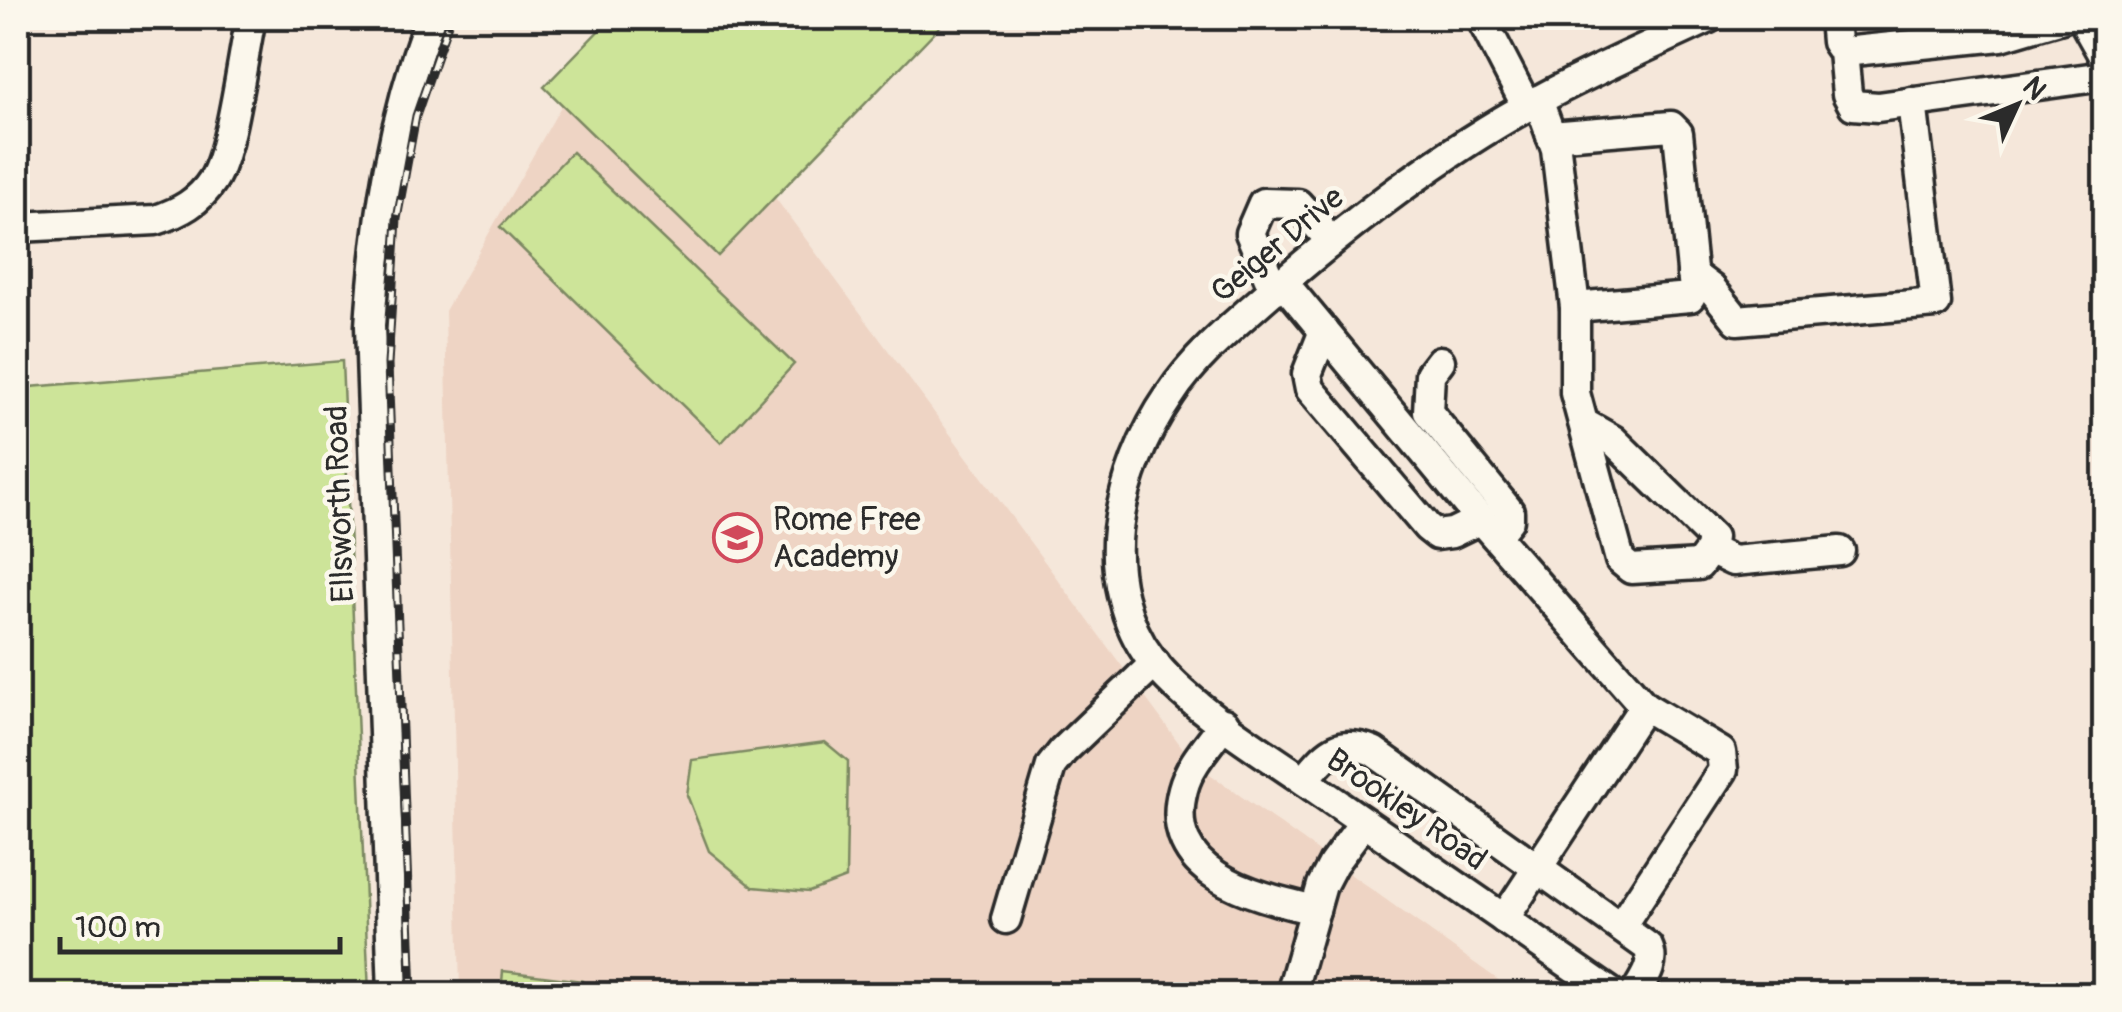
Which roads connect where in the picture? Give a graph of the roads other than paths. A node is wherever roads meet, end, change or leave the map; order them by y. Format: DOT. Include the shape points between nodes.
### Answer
graph roads {
  1 [pos="250,18"];
  2 [pos="430,18"];
  3 [pos="1481,18"];
  4 [pos="1709,18"];
  5 [pos="1834,18"];
  6 [pos="2062,18"];
  7 [pos="2082,18"];
  8 [pos="1843,52"];
  9 [pos="2104,57"];
  10 [pos="2104,76"];
  11 [pos="1912,102"];
  12 [pos="1532,104"];
  13 [pos="1551,136"];
  14 [pos="18,227"];
  15 [pos="1330,241"];
  16 [pos="1692,274"];
  17 [pos="1279,286"];
  18 [pos="1575,307"];
  19 [pos="1324,331"];
  20 [pos="1440,361"];
  21 [pos="1583,423"];
  22 [pos="1488,527"];
  23 [pos="1710,550"];
  24 [pos="1840,551"];
  25 [pos="1160,669"];
  26 [pos="1644,706"];
  27 [pos="1224,722"];
  28 [pos="1304,780"];
  29 [pos="1364,822"];
  30 [pos="1537,870"];
  31 [pos="1315,910"];
  32 [pos="1006,919"];
  33 [pos="1504,919"];
  34 [pos="1621,926"];
  35 [pos="1600,991"];
  36 [pos="393,994"];
  37 [pos="1291,994"];
  38 [pos="1634,994"];
  1 -- 14 [label="street" via="216,177 196,200 156,220"];
  2 -- 36 [label="street, Ellsworth Road" via="390,146 376,236 369,358"];
  3 -- 12 [label="street"];
  4 -- 12 [label="street, Geiger Drive"];
  5 -- 8 [label="street"];
  6 -- 8 [label="street" via="2001,36"];
  7 -- 9 [label="street"];
  8 -- 11 [label="street" via="1853,105"];
  10 -- 11 [label="street"];
  11 -- 16 [label="street" via="1936,302 1737,320"];
  12 -- 13 [label="street"];
  12 -- 15 [label="street, Geiger Drive" via="1455,150"];
  13 -- 16 [label="street" via="1671,126 1678,133"];
  13 -- 18 [label="street"];
  15 -- 17 [label="street, Geiger Drive"];
  15 -- 17 [label="street" via="1298,204 1263,203 1250,233"];
  16 -- 18 [label="street" via="1690,298"];
  17 -- 19 [label="street"];
  17 -- 25 [label="street, Geiger Drive" via="1170,395 1122,498 1119,581 1132,626"];
  18 -- 21 [label="street" via="1575,393"];
  19 -- 22 [label="street"];
  19 -- 22 [label="street" via="1307,374 1310,389 1437,535"];
  20 -- 22 [label="street" via="1430,374 1428,412 1509,511 1509,520"];
  21 -- 23 [label="street" via="1613,440 1698,522 1712,537"];
  21 -- 23 [label="street" via="1620,560 1631,569 1698,564"];
  22 -- 26 [label="street"];
  23 -- 24 [label="street" via="1733,561"];
  25 -- 27 [label="street, Brookley Road"];
  25 -- 32 [label="street" via="1051,766"];
  26 -- 30 [label="street"];
  26 -- 34 [label="street" via="1721,752 1723,770"];
  27 -- 28 [label="street, Brookley Road"];
  27 -- 31 [label="street" via="1182,789 1183,832 1194,854 1230,886"];
  28 -- 29 [label="street, Brookley Road"];
  28 -- 30 [label="street" via="1334,748 1356,744"];
  29 -- 31 [label="street" via="1332,864"];
  29 -- 33 [label="street, Brookley Road"];
  30 -- 33 [label="street"];
  30 -- 34 [label="street"];
  31 -- 37 [label="street"];
  33 -- 35 [label="street, Brookley Road"];
  34 -- 38 [label="street" via="1652,955"];
}
